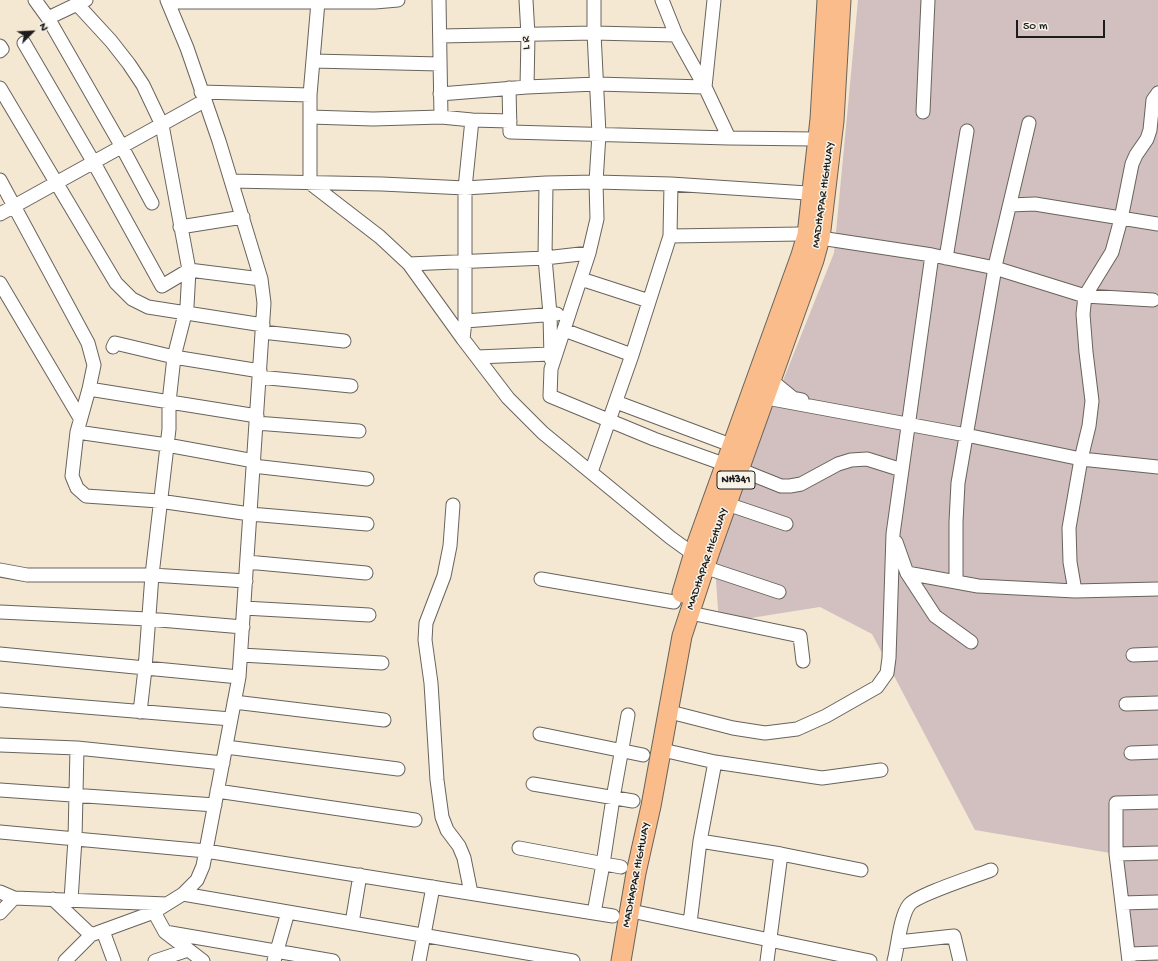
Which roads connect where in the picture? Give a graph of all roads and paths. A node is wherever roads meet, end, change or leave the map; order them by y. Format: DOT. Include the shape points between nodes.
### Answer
graph roads {
  1 [pos="34,0"];
  2 [pos="398,0"];
  3 [pos="439,0"];
  4 [pos="526,0"];
  5 [pos="594,0"];
  6 [pos="714,0"];
  7 [pos="827,0"];
  8 [pos="841,0"];
  9 [pos="928,0"];
  10 [pos="168,1"];
  11 [pos="287,1"];
  12 [pos="81,2"];
  13 [pos="318,2"];
  14 [pos="664,3"];
  15 [pos="48,18"];
  16 [pos="594,33"];
  17 [pos="528,35"];
  18 [pos="676,35"];
  19 [pos="440,36"];
  20 [pos="24,43"];
  21 [pos="0,46"];
  22 [pos="0,51"];
  23 [pos="313,61"];
  24 [pos="440,64"];
  25 [pos="596,84"];
  26 [pos="528,87"];
  27 [pos="706,87"];
  28 [pos="0,88"];
  29 [pos="509,88"];
  30 [pos="1158,93"];
  31 [pos="440,94"];
  32 [pos="310,95"];
  33 [pos="203,96"];
  34 [pos="923,112"];
  35 [pos="310,117"];
  36 [pos="441,117"];
  37 [pos="472,120"];
  38 [pos="510,121"];
  39 [pos="1029,123"];
  40 [pos="162,125"];
  41 [pos="967,131"];
  42 [pos="599,134"];
  43 [pos="729,138"];
  44 [pos="813,139"];
  45 [pos="122,147"];
  46 [pos="94,163"];
  47 [pos="0,180"];
  48 [pos="231,181"];
  49 [pos="596,182"];
  50 [pos="57,183"];
  51 [pos="310,183"];
  52 [pos="546,183"];
  53 [pos="671,184"];
  54 [pos="465,188"];
  55 [pos="807,193"];
  56 [pos="152,203"];
  57 [pos="1010,205"];
  58 [pos="15,206"];
  59 [pos="0,214"];
  60 [pos="242,217"];
  61 [pos="1121,219"];
  62 [pos="1158,224"];
  63 [pos="180,228"];
  64 [pos="801,234"];
  65 [pos="670,236"];
  66 [pos="827,239"];
  67 [pos="589,253"];
  68 [pos="932,255"];
  69 [pos="545,258"];
  70 [pos="946,258"];
  71 [pos="465,261"];
  72 [pos="409,264"];
  73 [pos="995,268"];
  74 [pos="189,270"];
  75 [pos="261,279"];
  76 [pos="581,279"];
  77 [pos="0,283"];
  78 [pos="1085,296"];
  79 [pos="1154,300"];
  80 [pos="649,301"];
  81 [pos="185,312"];
  82 [pos="550,314"];
  83 [pos="569,315"];
  84 [pos="465,321"];
  85 [pos="263,328"];
  86 [pos="564,330"];
  87 [pos="463,340"];
  88 [pos="344,341"];
  89 [pos="113,348"];
  90 [pos="550,354"];
  91 [pos="632,355"];
  92 [pos="174,357"];
  93 [pos="477,357"];
  94 [pos="551,368"];
  95 [pos="260,374"];
  96 [pos="777,384"];
  97 [pos="351,386"];
  98 [pos="89,389"];
  99 [pos="772,399"];
  100 [pos="169,402"];
  101 [pos="616,402"];
  102 [pos="80,418"];
  103 [pos="256,419"];
  104 [pos="610,421"];
  105 [pos="909,424"];
  106 [pos="359,431"];
  107 [pos="77,432"];
  108 [pos="966,435"];
  109 [pos="728,444"];
  110 [pos="167,445"];
  111 [pos="1081,459"];
  112 [pos="721,463"];
  113 [pos="253,464"];
  114 [pos="1158,467"];
  115 [pos="902,470"];
  116 [pos="591,472"];
  117 [pos="746,472"];
  118 [pos="367,478"];
  119 [pos="159,502"];
  120 [pos="453,505"];
  121 [pos="733,506"];
  122 [pos="250,514"];
  123 [pos="367,524"];
  124 [pos="786,524"];
  125 [pos="893,534"];
  126 [pos="689,551"];
  127 [pos="247,562"];
  128 [pos="710,569"];
  129 [pos="0,572"];
  130 [pos="366,573"];
  131 [pos="907,573"];
  132 [pos="152,575"];
  133 [pos="541,579"];
  134 [pos="246,582"];
  135 [pos="956,582"];
  136 [pos="1158,589"];
  137 [pos="1075,591"];
  138 [pos="779,592"];
  139 [pos="674,602"];
  140 [pos="244,608"];
  141 [pos="0,612"];
  142 [pos="695,614"];
  143 [pos="369,615"];
  144 [pos="148,619"];
  145 [pos="242,627"];
  146 [pos="971,642"];
  147 [pos="0,654"];
  148 [pos="241,654"];
  149 [pos="1158,654"];
  150 [pos="1133,655"];
  151 [pos="802,661"];
  152 [pos="382,663"];
  153 [pos="145,669"];
  154 [pos="239,677"];
  155 [pos="0,700"];
  156 [pos="234,702"];
  157 [pos="1158,703"];
  158 [pos="1126,704"];
  159 [pos="140,712"];
  160 [pos="674,713"];
  161 [pos="628,715"];
  162 [pos="231,719"];
  163 [pos="384,720"];
  164 [pos="540,734"];
  165 [pos="0,745"];
  166 [pos="226,747"];
  167 [pos="77,748"];
  168 [pos="622,751"];
  169 [pos="667,751"];
  170 [pos="1158,752"];
  171 [pos="1130,753"];
  172 [pos="643,755"];
  173 [pos="715,762"];
  174 [pos="223,763"];
  175 [pos="398,769"];
  176 [pos="881,770"];
  177 [pos="533,784"];
  178 [pos="0,790"];
  179 [pos="217,791"];
  180 [pos="76,795"];
  181 [pos="613,798"];
  182 [pos="634,801"];
  183 [pos="1158,802"];
  184 [pos="215,805"];
  185 [pos="416,820"];
  186 [pos="0,832"];
  187 [pos="75,839"];
  188 [pos="700,841"];
  189 [pos="519,848"];
  190 [pos="206,851"];
  191 [pos="1158,853"];
  192 [pos="782,854"];
  193 [pos="1116,854"];
  194 [pos="604,864"];
  195 [pos="621,867"];
  196 [pos="861,870"];
  197 [pos="991,870"];
  198 [pos="360,876"];
  199 [pos="433,887"];
  200 [pos="0,892"];
  201 [pos="471,893"];
  202 [pos="183,894"];
  203 [pos="14,898"];
  204 [pos="53,899"];
  205 [pos="71,900"];
  206 [pos="1158,902"];
  207 [pos="1122,903"];
  208 [pos="168,904"];
  209 [pos="154,912"];
  210 [pos="288,912"];
  211 [pos="636,912"];
  212 [pos="0,913"];
  213 [pos="594,913"];
  214 [pos="613,916"];
  215 [pos="352,923"];
  216 [pos="690,923"];
  217 [pos="165,932"];
  218 [pos="97,933"];
  219 [pos="424,936"];
  220 [pos="769,940"];
  221 [pos="898,942"];
  222 [pos="188,950"];
  223 [pos="1158,953"];
  224 [pos="275,956"];
  225 [pos="1129,958"];
  226 [pos="65,961"];
  227 [pos="114,961"];
  228 [pos="155,961"];
  229 [pos="203,961"];
  230 [pos="333,961"];
  231 [pos="420,961"];
  232 [pos="573,961"];
  233 [pos="610,961"];
  234 [pos="621,961"];
  235 [pos="767,961"];
  236 [pos="870,961"];
  237 [pos="894,961"];
  238 [pos="960,961"];
  1 -- 15 [label="street"];
  2 -- 13 [label="street"];
  3 -- 19 [label="street"];
  4 -- 17 [label="street, L R"];
  5 -- 16 [label="street"];
  6 -- 27 [label="street"];
  7 -- 233 [label="highway, MADHAPAR HIGHWAY / NH341" via="820,119 806,235 696,546 671,632"];
  8 -- 234 [label="highway, MADHAPAR HIGHWAY / NH341" via="834,121 820,238 812,268 682,636"];
  9 -- 34 [label="street"];
  10 -- 11 [label="street"];
  10 -- 33 [label="street"];
  11 -- 13 [label="street"];
  12 -- 15 [label="street"];
  12 -- 40 [label="street" via="143,85"];
  13 -- 23 [label="street"];
  14 -- 18 [label="street"];
  15 -- 45 [label="street"];
  16 -- 17 [label="street"];
  16 -- 18 [label="street"];
  16 -- 25 [label="street"];
  17 -- 19 [label="street"];
  17 -- 26 [label="street, L R"];
  18 -- 27 [label="street"];
  19 -- 24 [label="street"];
  20 -- 46 [label="street"];
  21 -- 22 [label="street"];
  23 -- 24 [label="street"];
  23 -- 32 [label="street"];
  24 -- 31 [label="street"];
  25 -- 26 [label="street"];
  25 -- 27 [label="street"];
  25 -- 42 [label="street"];
  26 -- 29 [label="street"];
  27 -- 43 [label="street"];
  28 -- 50 [label="street"];
  29 -- 31 [label="street"];
  29 -- 38 [label="street"];
  30 -- 61 [label="street" via="1153,100 1147,139 1132,164"];
  31 -- 36 [label="street"];
  32 -- 33 [label="street"];
  32 -- 35 [label="street"];
  33 -- 40 [label="street"];
  33 -- 48 [label="street"];
  35 -- 36 [label="street"];
  35 -- 51 [label="street"];
  36 -- 37 [label="street"];
  37 -- 38 [label="street"];
  37 -- 54 [label="street"];
  38 -- 42 [label="street" via="510,132"];
  39 -- 57 [label="street"];
  40 -- 45 [label="street"];
  40 -- 63 [label="street"];
  41 -- 70 [label="street"];
  42 -- 43 [label="street"];
  42 -- 49 [label="street"];
  43 -- 44 [label="street"];
  45 -- 46 [label="street"];
  45 -- 56 [label="street"];
  46 -- 50 [label="street"];
  46 -- 74 [label="street" via="162,286"];
  47 -- 58 [label="street"];
  48 -- 51 [label="street"];
  48 -- 60 [label="street"];
  49 -- 52 [label="street"];
  49 -- 53 [label="street"];
  49 -- 67 [label="street" via="597,219"];
  50 -- 58 [label="street"];
  50 -- 81 [label="street" via="116,283 132,299 148,307"];
  51 -- 54 [label="street"];
  51 -- 72 [label="street" via="380,237"];
  52 -- 54 [label="street"];
  52 -- 69 [label="street"];
  53 -- 55 [label="street"];
  53 -- 65 [label="street"];
  54 -- 71 [label="street"];
  57 -- 61 [label="street" via="1035,204"];
  57 -- 73 [label="street"];
  58 -- 59 [label="street"];
  58 -- 98 [label="street" via="88,343 94,366"];
  60 -- 63 [label="street"];
  60 -- 75 [label="street"];
  61 -- 62 [label="street"];
  61 -- 78 [label="street" via="1112,252"];
  63 -- 74 [label="street"];
  64 -- 65 [label="street"];
  65 -- 80 [label="street"];
  66 -- 68 [label="street"];
  67 -- 69 [label="street"];
  67 -- 76 [label="street"];
  68 -- 70 [label="street"];
  68 -- 105 [label="street"];
  69 -- 71 [label="street"];
  69 -- 82 [label="street"];
  70 -- 73 [label="street"];
  71 -- 72 [label="street"];
  71 -- 84 [label="street"];
  72 -- 87 [label="street"];
  73 -- 78 [label="street"];
  73 -- 108 [label="street"];
  74 -- 75 [label="street"];
  74 -- 81 [label="street"];
  75 -- 85 [label="street" via="264,303"];
  76 -- 80 [label="street"];
  76 -- 83 [label="street"];
  77 -- 102 [label="street"];
  78 -- 79 [label="street"];
  78 -- 111 [label="street" via="1083,322 1092,401"];
  80 -- 91 [label="street"];
  81 -- 85 [label="street"];
  81 -- 92 [label="street"];
  82 -- 83 [label="street"];
  82 -- 84 [label="street"];
  82 -- 90 [label="street"];
  83 -- 86 [label="street"];
  84 -- 87 [label="street"];
  85 -- 88 [label="street"];
  85 -- 95 [label="street"];
  86 -- 91 [label="street"];
  86 -- 94 [label="street"];
  87 -- 93 [label="street"];
  89 -- 92 [label="street" via="115,343"];
  90 -- 93 [label="street"];
  90 -- 94 [label="street"];
  91 -- 101 [label="street"];
  92 -- 95 [label="street"];
  92 -- 100 [label="street"];
  93 -- 116 [label="street" via="513,403 543,433"];
  94 -- 104 [label="street" via="550,396"];
  95 -- 97 [label="street"];
  95 -- 103 [label="street"];
  96 -- 105 [label="street" via="793,398"];
  98 -- 100 [label="street"];
  98 -- 102 [label="street"];
  99 -- 105 [label="street"];
  100 -- 103 [label="street"];
  100 -- 110 [label="street"];
  101 -- 104 [label="street"];
  101 -- 109 [label="street"];
  102 -- 107 [label="street"];
  103 -- 106 [label="street"];
  103 -- 113 [label="street"];
  104 -- 112 [label="street"];
  104 -- 116 [label="street"];
  105 -- 108 [label="street"];
  105 -- 115 [label="street"];
  107 -- 110 [label="street"];
  107 -- 119 [label="street" via="72,476 77,488 86,496"];
  108 -- 111 [label="street"];
  108 -- 135 [label="street" via="958,482"];
  110 -- 113 [label="street"];
  110 -- 119 [label="street"];
  111 -- 114 [label="street"];
  111 -- 137 [label="street" via="1069,528 1070,562"];
  113 -- 118 [label="street"];
  113 -- 122 [label="street"];
  115 -- 117 [label="street" via="867,459 851,460 838,464 801,484 790,486 781,486"];
  115 -- 125 [label="street"];
  116 -- 126 [label="street"];
  119 -- 122 [label="street"];
  119 -- 132 [label="street"];
  120 -- 201 [label="street" via="450,546 444,576 426,623 425,640 442,817 446,830 459,846 464,858"];
  121 -- 124 [label="street"];
  122 -- 123 [label="street"];
  122 -- 127 [label="street"];
  125 -- 131 [label="street"];
  125 -- 160 [label="street" via="889,658 887,673 877,687 826,716 796,729 765,733"];
  127 -- 130 [label="street"];
  127 -- 134 [label="street"];
  128 -- 138 [label="street"];
  129 -- 132 [label="street" via="27,575"];
  131 -- 135 [label="street"];
  131 -- 146 [label="street" via="935,616"];
  132 -- 134 [label="street"];
  132 -- 144 [label="street"];
  133 -- 139 [label="street"];
  134 -- 140 [label="street"];
  135 -- 137 [label="street" via="978,586"];
  136 -- 137 [label="street"];
  140 -- 143 [label="street"];
  140 -- 145 [label="street"];
  141 -- 144 [label="street"];
  142 -- 151 [label="street" via="800,636"];
  144 -- 145 [label="street"];
  144 -- 153 [label="street"];
  145 -- 148 [label="street"];
  147 -- 153 [label="street"];
  148 -- 152 [label="street"];
  148 -- 154 [label="street"];
  149 -- 150 [label="street"];
  153 -- 154 [label="street"];
  153 -- 159 [label="street"];
  154 -- 156 [label="street"];
  155 -- 159 [label="street"];
  156 -- 162 [label="street"];
  156 -- 163 [label="street"];
  157 -- 158 [label="street"];
  159 -- 162 [label="street"];
  161 -- 168 [label="street"];
  162 -- 166 [label="street"];
  164 -- 168 [label="street"];
  165 -- 167 [label="street"];
  166 -- 174 [label="street"];
  166 -- 175 [label="street"];
  167 -- 174 [label="street"];
  167 -- 180 [label="street"];
  168 -- 172 [label="street"];
  168 -- 181 [label="street"];
  169 -- 173 [label="street"];
  170 -- 171 [label="street"];
  173 -- 176 [label="street" via="822,778"];
  173 -- 188 [label="street"];
  174 -- 179 [label="street"];
  177 -- 181 [label="street"];
  178 -- 180 [label="street"];
  179 -- 184 [label="street"];
  179 -- 185 [label="street"];
  180 -- 184 [label="street"];
  180 -- 187 [label="street"];
  181 -- 182 [label="street"];
  181 -- 194 [label="street"];
  183 -- 193 [label="street" via="1116,803"];
  184 -- 190 [label="street"];
  186 -- 187 [label="street"];
  187 -- 190 [label="street"];
  187 -- 205 [label="street"];
  188 -- 192 [label="street"];
  188 -- 216 [label="street"];
  189 -- 194 [label="street"];
  190 -- 198 [label="street"];
  190 -- 202 [label="street" via="197,880"];
  191 -- 193 [label="street"];
  192 -- 196 [label="street"];
  192 -- 220 [label="street"];
  193 -- 207 [label="street"];
  194 -- 195 [label="street"];
  194 -- 213 [label="street"];
  197 -- 221 [label="street" via="920,897 910,904 904,915"];
  198 -- 199 [label="street"];
  198 -- 215 [label="street"];
  199 -- 201 [label="street"];
  199 -- 219 [label="street"];
  200 -- 203 [label="street"];
  201 -- 213 [label="street"];
  202 -- 208 [label="street"];
  202 -- 210 [label="street"];
  203 -- 204 [label="street"];
  203 -- 212 [label="street"];
  204 -- 205 [label="street"];
  204 -- 218 [label="street"];
  205 -- 208 [label="street"];
  206 -- 207 [label="street"];
  207 -- 225 [label="street"];
  208 -- 209 [label="street"];
  209 -- 217 [label="street"];
  209 -- 218 [label="street"];
  210 -- 215 [label="street"];
  210 -- 224 [label="street"];
  211 -- 216 [label="street"];
  213 -- 214 [label="street"];
  215 -- 219 [label="street"];
  216 -- 220 [label="street"];
  217 -- 222 [label="street"];
  217 -- 224 [label="street"];
  218 -- 226 [label="street"];
  218 -- 227 [label="street"];
  219 -- 231 [label="street"];
  219 -- 232 [label="street"];
  220 -- 235 [label="street"];
  220 -- 236 [label="street"];
  221 -- 237 [label="street"];
  221 -- 238 [label="street" via="954,936"];
  222 -- 228 [label="street"];
  222 -- 229 [label="street"];
  223 -- 225 [label="street"];
  224 -- 230 [label="street"];
}
